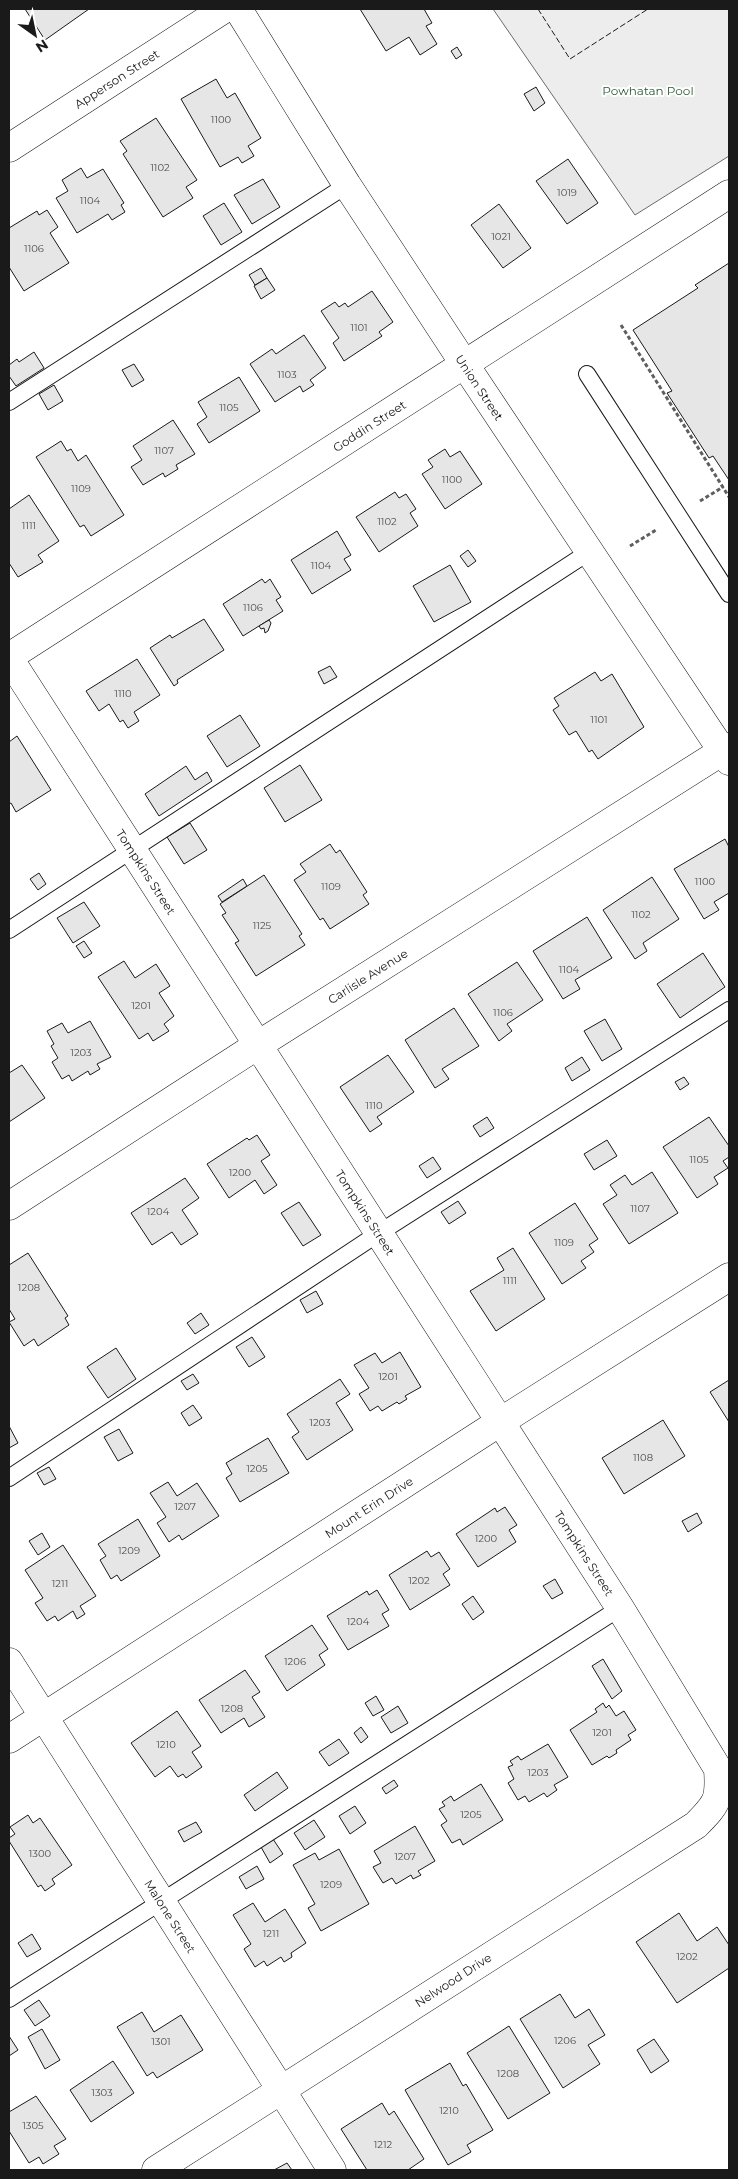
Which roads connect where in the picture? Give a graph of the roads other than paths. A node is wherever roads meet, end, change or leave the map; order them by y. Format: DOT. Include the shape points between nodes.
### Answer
graph roads {
  1 [pos="224,9"];
  2 [pos="238,9"];
  3 [pos="9,148"];
  4 [pos="348,185"];
  5 [pos="729,194"];
  6 [pos="465,365"];
  7 [pos="587,374"];
  8 [pos="9,402"];
  9 [pos="589,552"];
  10 [pos="729,594"];
  11 [pos="9,658"];
  12 [pos="727,754"];
  13 [pos="133,849"];
  14 [pos="9,930"];
  15 [pos="729,1010"];
  16 [pos="258,1046"];
  17 [pos="9,1206"];
  18 [pos="378,1233"];
  19 [pos="729,1277"];
  20 [pos="500,1422"];
  21 [pos="9,1478"];
  22 [pos="620,1608"];
  23 [pos="9,1662"];
  24 [pos="44,1717"];
  25 [pos="9,1739"];
  26 [pos="718,1768"];
  27 [pos="159,1901"];
  28 [pos="9,1999"];
  29 [pos="280,2090"];
  30 [pos="156,2170"];
  31 [pos="332,2170"];
  1 -- 3 [label="street, Apperson Street"];
  2 -- 4 [label="street, Union Street"];
  4 -- 6 [label="street, Union Street"];
  4 -- 8 [label="lane"];
  5 -- 6 [label="street, Goddin Street"];
  6 -- 9 [label="street, Union Street"];
  6 -- 11 [label="street, Goddin Street"];
  7 -- 10 [label="lane"];
  9 -- 12 [label="street, Union Street"];
  9 -- 13 [label="lane"];
  11 -- 13 [label="street, Tompkins Street"];
  12 -- 16 [label="street, Carlisle Avenue"];
  13 -- 14 [label="lane"];
  13 -- 16 [label="street, Tompkins Street"];
  15 -- 18 [label="lane"];
  16 -- 17 [label="street, Carlisle Avenue"];
  16 -- 18 [label="street, Tompkins Street"];
  18 -- 20 [label="street, Tompkins Street"];
  18 -- 21 [label="lane"];
  19 -- 20 [label="street, Mount Erin Drive"];
  20 -- 22 [label="street, Tompkins Street"];
  20 -- 24 [label="street, Mount Erin Drive"];
  22 -- 26 [label="street, Tompkins Street"];
  22 -- 27 [label="lane"];
  23 -- 24 [label="street, Malone Street"];
  24 -- 25 [label="street, Mount Erin Drive"];
  24 -- 27 [label="street, Malone Street"];
  26 -- 29 [label="street, Nelwood Drive" via="719,1792 711,1810 696,1825"];
  27 -- 28 [label="lane"];
  27 -- 29 [label="street, Malone Street"];
  29 -- 30 [label="street, Nelwood Drive"];
  29 -- 31 [label="street, Malone Street"];
}
